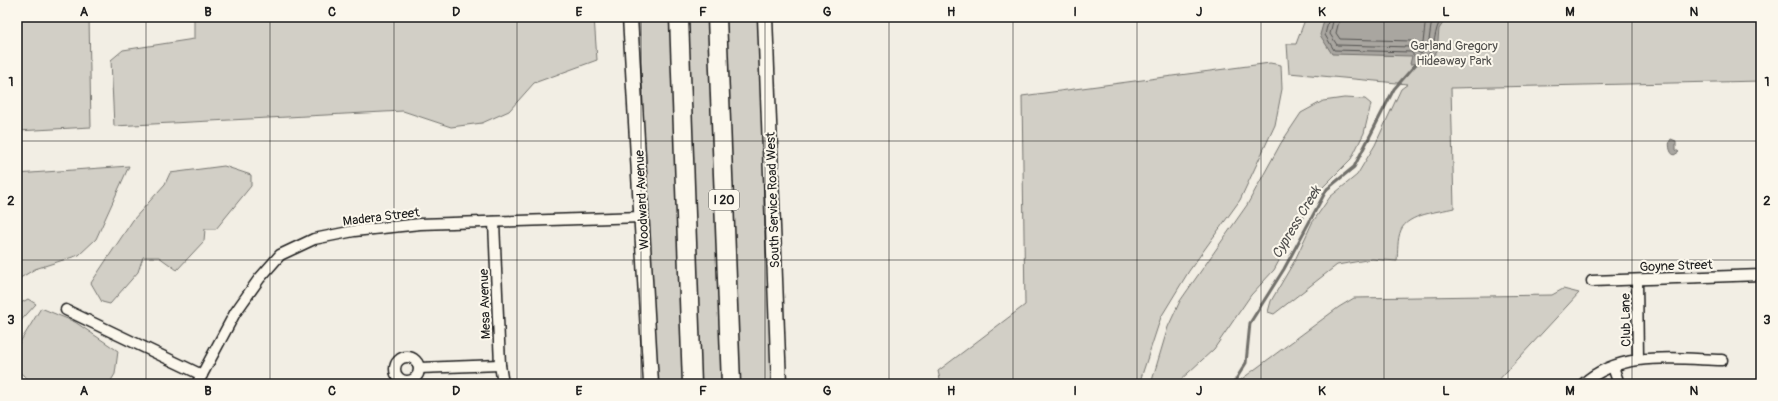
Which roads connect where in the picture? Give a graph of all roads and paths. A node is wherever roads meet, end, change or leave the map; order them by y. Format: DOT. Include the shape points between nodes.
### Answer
graph roads {
  1 [pos="630,17"];
  2 [pos="679,17"];
  3 [pos="717,17"];
  4 [pos="765,17"];
  5 [pos="642,217"];
  6 [pos="494,222"];
  7 [pos="1761,275"];
  8 [pos="1638,280"];
  9 [pos="1592,281"];
  10 [pos="66,310"];
  11 [pos="1638,360"];
  12 [pos="1722,360"];
  13 [pos="500,365"];
  14 [pos="1613,367"];
  15 [pos="419,368"];
  16 [pos="200,379"];
  17 [pos="503,384"];
  18 [pos="651,384"];
  19 [pos="692,384"];
  20 [pos="731,384"];
  21 [pos="779,384"];
  22 [pos="1583,384"];
  23 [pos="1618,384"];
  1 -- 5 [label="main road, Woodward Avenue"];
  2 -- 19 [label="highway"];
  3 -- 20 [label="highway, I 20"];
  4 -- 21 [label="main road, South Service Road West"];
  5 -- 6 [label="street, Madera Street"];
  5 -- 18 [label="main road, Woodward Avenue"];
  6 -- 13 [label="street, Mesa Avenue"];
  6 -- 16 [label="street, Madera Street" via="420,224 354,231 314,239 280,255 235,313"];
  7 -- 8 [label="street, Goyne Street"];
  8 -- 9 [label="street, Goyne Street"];
  8 -- 11 [label="street, Club Lane"];
  10 -- 16 [label="street"];
  11 -- 12 [label="street"];
  11 -- 14 [label="street"];
  13 -- 15 [label="street"];
  13 -- 17 [label="street, Mesa Avenue"];
  14 -- 22 [label="street"];
  14 -- 23 [label="street"];
}
